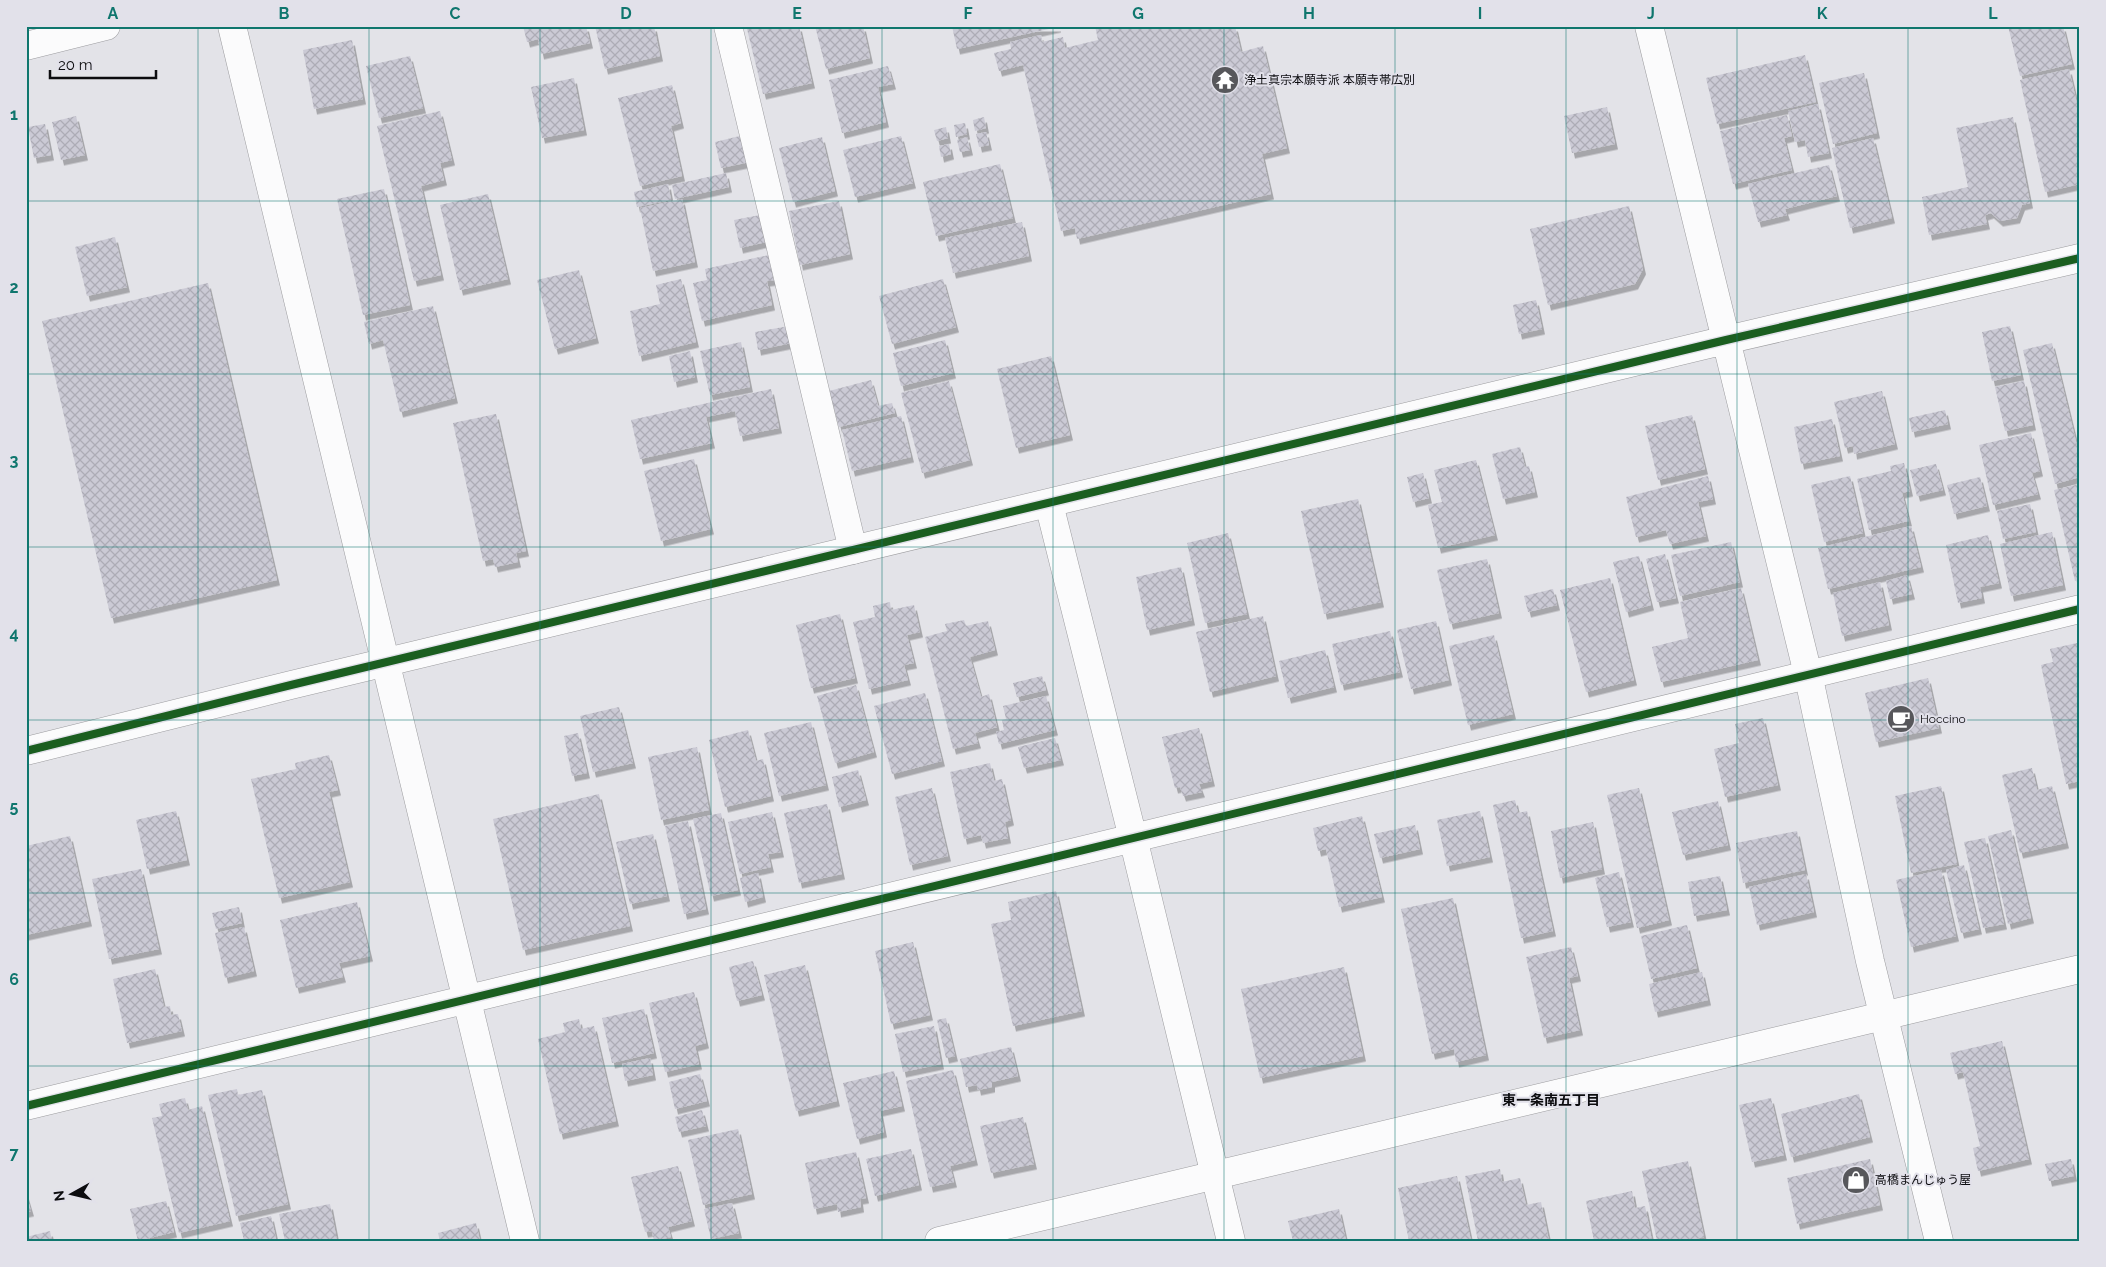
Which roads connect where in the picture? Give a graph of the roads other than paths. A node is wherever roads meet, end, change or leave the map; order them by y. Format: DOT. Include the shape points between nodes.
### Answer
graph roads {
  1 [pos="106,26"];
  2 [pos="232,26"];
  3 [pos="728,26"];
  4 [pos="1649,26"];
  5 [pos="26,46"];
  6 [pos="2080,258"];
  7 [pos="1726,340"];
  8 [pos="1049,504"];
  9 [pos="853,550"];
  10 [pos="2080,608"];
  11 [pos="386,663"];
  12 [pos="1808,674"];
  13 [pos="26,751"];
  14 [pos="1133,838"];
  15 [pos="2080,969"];
  16 [pos="467,999"];
  17 [pos="1884,1017"];
  18 [pos="26,1106"];
  19 [pos="1215,1175"];
  20 [pos="525,1241"];
  21 [pos="940,1241"];
  22 [pos="1231,1241"];
  23 [pos="1939,1241"];
  1 -- 5 [label="street"];
  2 -- 11 [label="street"];
  3 -- 9 [label="street"];
  4 -- 7 [label="street"];
  6 -- 7 [label="street"];
  7 -- 8 [label="street"];
  7 -- 12 [label="street"];
  8 -- 9 [label="street"];
  8 -- 14 [label="street"];
  9 -- 11 [label="street"];
  10 -- 12 [label="street"];
  11 -- 13 [label="street"];
  11 -- 16 [label="street"];
  12 -- 14 [label="street"];
  12 -- 17 [label="street"];
  14 -- 16 [label="street"];
  14 -- 19 [label="street"];
  15 -- 17 [label="street"];
  16 -- 18 [label="street"];
  16 -- 20 [label="street"];
  17 -- 19 [label="street"];
  17 -- 23 [label="street"];
  19 -- 21 [label="street"];
  19 -- 22 [label="street"];
}
